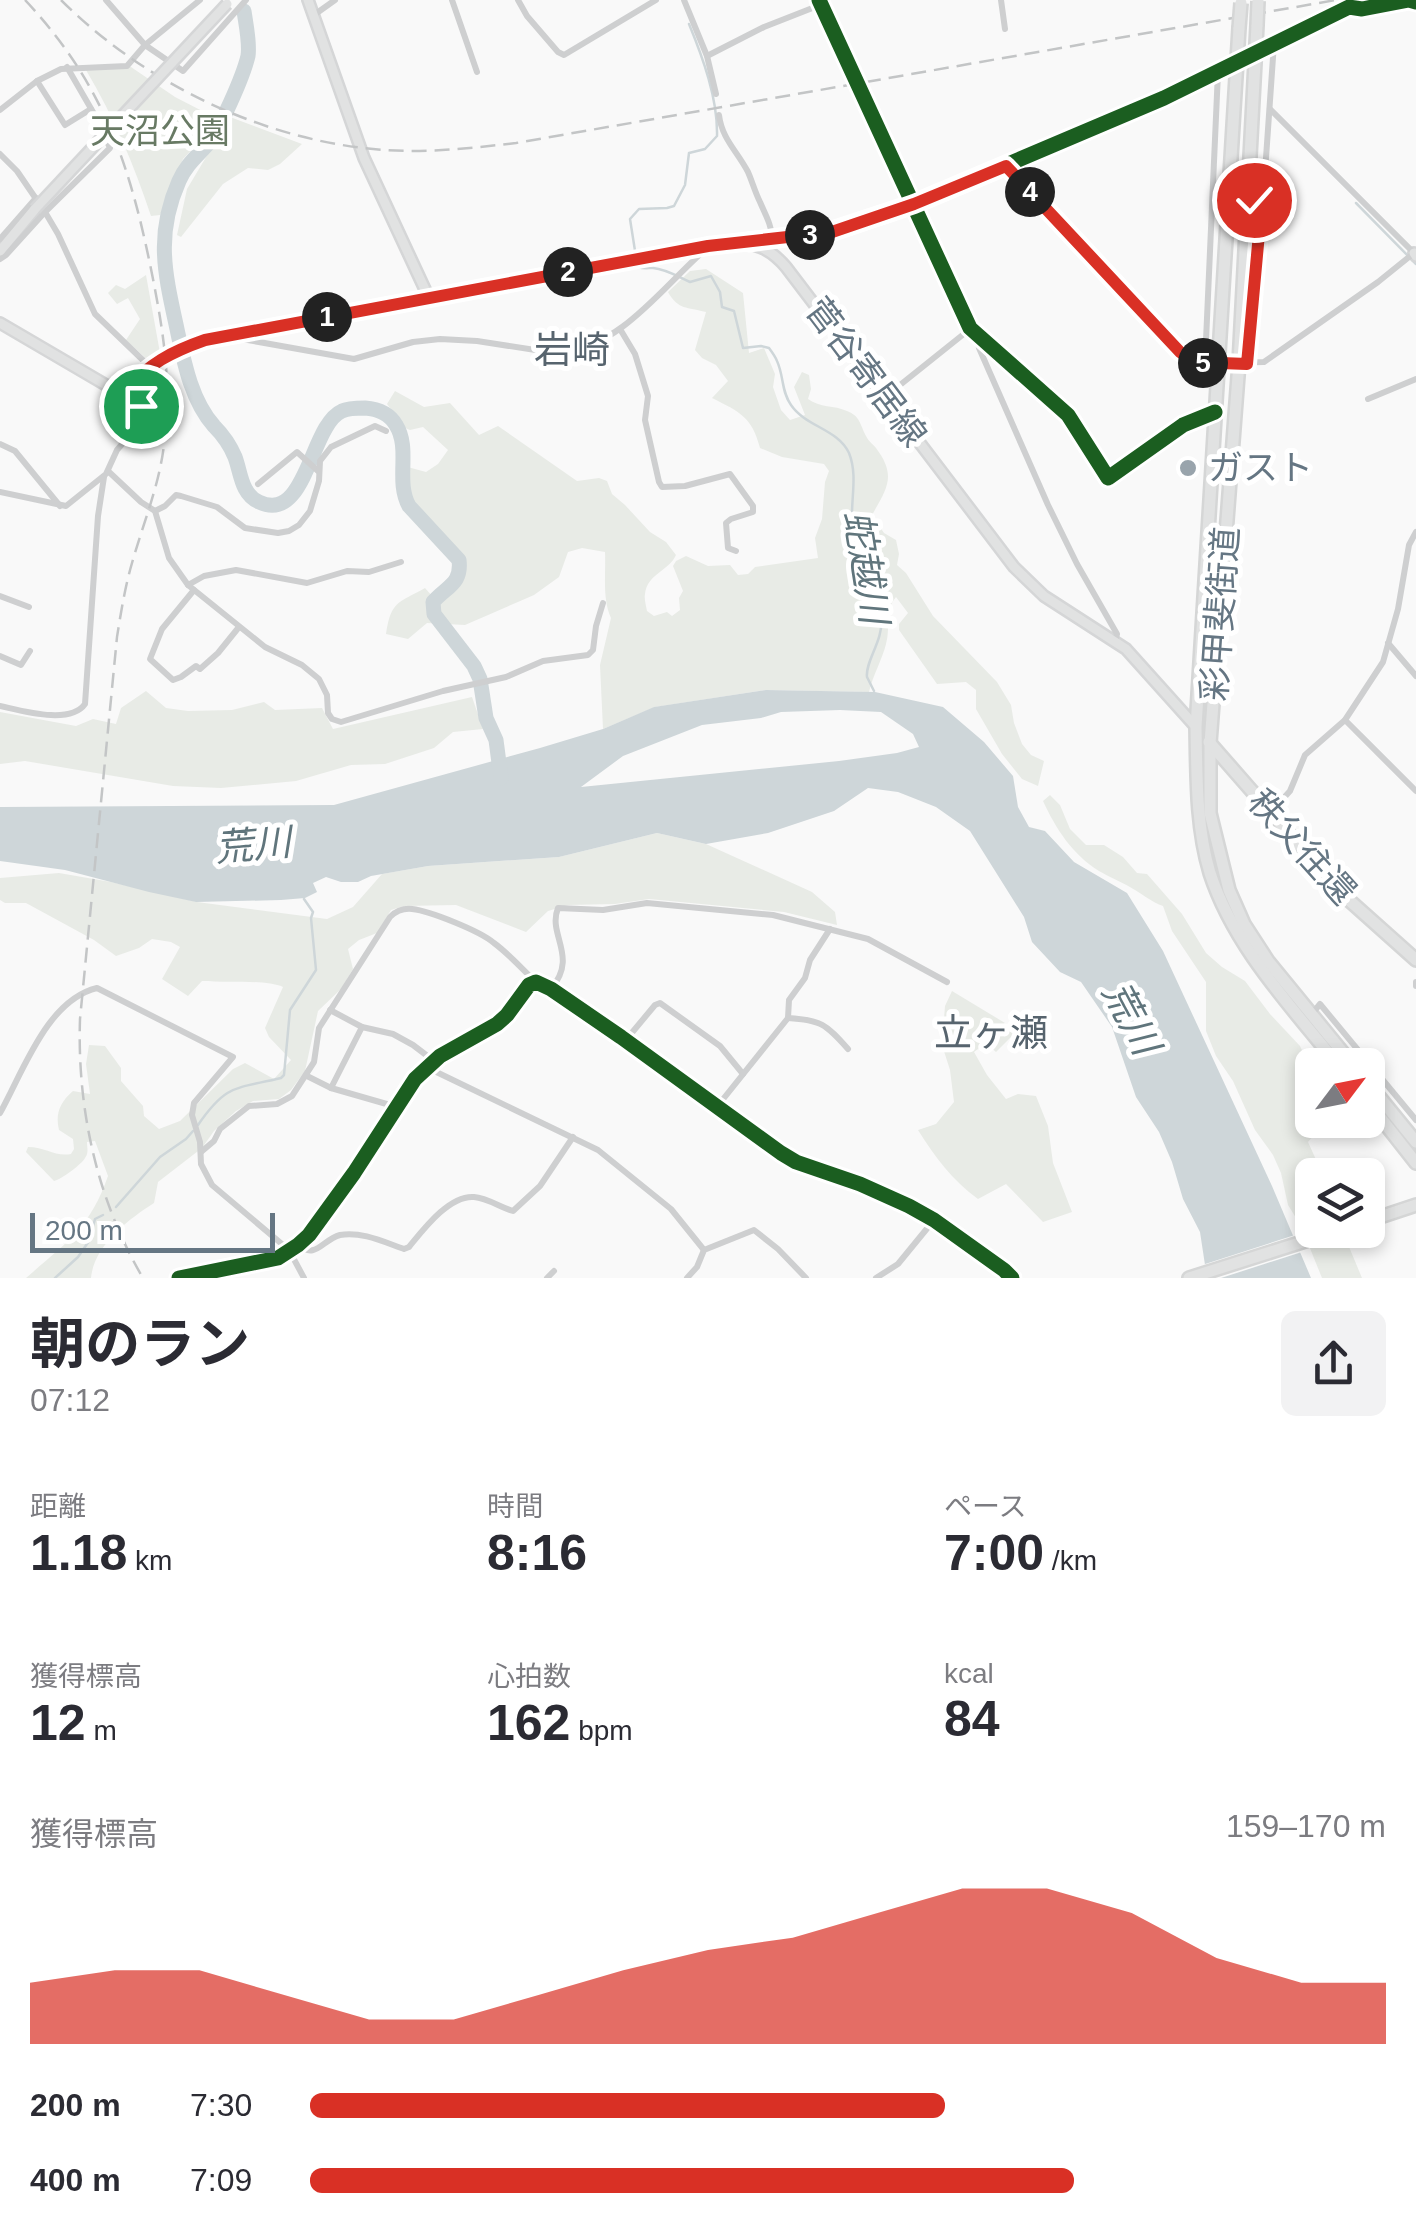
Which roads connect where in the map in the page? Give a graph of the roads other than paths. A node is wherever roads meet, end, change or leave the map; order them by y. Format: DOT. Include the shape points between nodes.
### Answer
graph roads {
  1 [pos="106,0"];
  2 [pos="200,0"];
  3 [pos="246,0"];
  4 [pos="308,0"];
  5 [pos="335,0"];
  6 [pos="452,0"];
  7 [pos="518,0"];
  8 [pos="656,0"];
  9 [pos="684,0"];
  10 [pos="1002,0"];
  11 [pos="1258,0"];
  12 [pos="821,1"];
  13 [pos="229,2"];
  14 [pos="1241,2"];
  15 [pos="1416,2"];
  16 [pos="1350,4"];
  17 [pos="314,15"];
  18 [pos="1005,29"];
  19 [pos="145,45"];
  20 [pos="707,56"];
  21 [pos="1231,65"];
  22 [pos="67,68"];
  23 [pos="478,72"];
  24 [pos="1218,72"];
  25 [pos="36,81"];
  26 [pos="716,94"];
  27 [pos="91,108"];
  28 [pos="1270,108"];
  29 [pos="0,110"];
  30 [pos="719,114"];
  31 [pos="0,154"];
  32 [pos="1006,166"];
  33 [pos="36,198"];
  34 [pos="914,204"];
  35 [pos="40,211"];
  36 [pos="0,239"];
  37 [pos="773,240"];
  38 [pos="748,242"];
  39 [pos="708,246"];
  40 [pos="0,251"];
  41 [pos="1415,254"];
  42 [pos="0,258"];
  43 [pos="429,298"];
  44 [pos="0,323"];
  45 [pos="620,328"];
  46 [pos="970,328"];
  47 [pos="242,333"];
  48 [pos="977,335"];
  49 [pos="1212,363"];
  50 [pos="1243,363"];
  51 [pos="149,366"];
  52 [pos="1416,379"];
  53 [pos="124,390"];
  54 [pos="884,397"];
  55 [pos="1368,399"];
  56 [pos="1215,412"];
  57 [pos="386,431"];
  58 [pos="0,444"];
  59 [pos="316,469"];
  60 [pos="106,474"];
  61 [pos="258,484"];
  62 [pos="0,492"];
  63 [pos="61,507"];
  64 [pos="154,511"];
  65 [pos="1416,532"];
  66 [pos="736,551"];
  67 [pos="401,562"];
  68 [pos="191,587"];
  69 [pos="0,596"];
  70 [pos="603,602"];
  71 [pos="29,608"];
  72 [pos="1204,620"];
  73 [pos="1220,620"];
  74 [pos="239,627"];
  75 [pos="1115,642"];
  76 [pos="1388,644"];
  77 [pos="30,650"];
  78 [pos="0,656"];
  79 [pos="1416,676"];
  80 [pos="0,706"];
  81 [pos="1346,720"];
  82 [pos="1196,727"];
  83 [pos="1210,742"];
  84 [pos="1416,792"];
  85 [pos="1270,813"];
  86 [pos="1216,869"];
  87 [pos="830,929"];
  88 [pos="1416,960"];
  89 [pos="536,982"];
  90 [pos="946,982"];
  91 [pos="551,990"];
  92 [pos="330,1010"];
  93 [pos="788,1018"];
  94 [pos="1308,1018"];
  95 [pos="362,1027"];
  96 [pos="625,1040"];
  97 [pos="1327,1048"];
  98 [pos="1337,1048"];
  99 [pos="848,1049"];
  100 [pos="434,1061"];
  101 [pos="426,1067"];
  102 [pos="743,1074"];
  103 [pos="306,1076"];
  104 [pos="331,1088"];
  105 [pos="1385,1103"];
  106 [pos="397,1106"];
  107 [pos="716,1108"];
  108 [pos="0,1113"];
  109 [pos="1416,1120"];
  110 [pos="1385,1124"];
  111 [pos="573,1137"];
  112 [pos="1416,1142"];
  113 [pos="200,1152"];
  114 [pos="1416,1163"];
  115 [pos="1416,1205"];
  116 [pos="1385,1215"];
  117 [pos="934,1220"];
  118 [pos="1295,1244"];
  119 [pos="298,1245"];
  120 [pos="289,1250"];
  121 [pos="704,1250"];
  122 [pos="554,1271"];
  123 [pos="179,1278"];
  124 [pos="304,1278"];
  125 [pos="547,1278"];
  126 [pos="687,1278"];
  127 [pos="806,1278"];
  128 [pos="876,1278"];
  129 [pos="1012,1278"];
  130 [pos="1189,1278"];
  1 -- 19 [label="street"];
  2 -- 19 [label="street"];
  3 -- 19 [label="street" via="183,71"];
  4 -- 17 [label="street"];
  5 -- 17 [label="street"];
  6 -- 23 [label="street"];
  7 -- 8 [label="street" via="564,55"];
  9 -- 20 [label="street"];
  10 -- 18 [label="street"];
  11 -- 50 [label="highway, 彩甲斐街道, bridge"];
  12 -- 20 [label="street"];
  12 -- 34 [label="street"];
  13 -- 35 [label="street, bridge"];
  14 -- 49 [label="highway, 彩甲斐街道, bridge"];
  15 -- 16 [label="street"];
  16 -- 28 [label="street" via="1270,44"];
  17 -- 43 [label="street" via="364,158"];
  19 -- 22 [label="street" via="127,66"];
  20 -- 26 [label="street"];
  21 -- 24 [label="street"];
  22 -- 25 [label="street"];
  22 -- 27 [label="street"];
  24 -- 32 [label="street"];
  24 -- 49 [label="street"];
  25 -- 27 [label="street" via="65,125"];
  25 -- 29 [label="street"];
  27 -- 35 [label="street" via="110,148"];
  28 -- 41 [label="street"];
  28 -- 50 [label="street"];
  30 -- 37 [label="street"];
  31 -- 33 [label="street"];
  32 -- 34 [label="street"];
  32 -- 49 [label="street" via="1180,352"];
  33 -- 35 [label="street"];
  33 -- 36 [label="street"];
  34 -- 37 [label="street" via="832,232"];
  34 -- 46 [label="street"];
  35 -- 40 [label="street"];
  35 -- 42 [label="street"];
  35 -- 51 [label="street" via="95,314"];
  37 -- 38 [label="street"];
  38 -- 39 [label="street"];
  38 -- 54 [label="street, 菅谷寄居線" via="779,258"];
  39 -- 43 [label="street"];
  39 -- 45 [label="street"];
  41 -- 50 [label="street" via="1264,362"];
  43 -- 47 [label="street"];
  44 -- 53 [label="street"];
  45 -- 47 [label="street" via="596,345 562,354 440,338 354,359 242,339"];
  45 -- 66 [label="street" via="648,396 645,420 659,482 685,486 730,474 753,506 753,512 726,523 728,548"];
  46 -- 48 [label="street"];
  46 -- 54 [label="street"];
  47 -- 51 [label="street" via="185,346"];
  48 -- 56 [label="street" via="1068,416 1108,478 1182,425"];
  48 -- 75 [label="street" via="1048,505 1117,634"];
  49 -- 50 [label="street"];
  49 -- 56 [label="highway, 彩甲斐街道"];
  50 -- 73 [label="highway, 彩甲斐街道"];
  51 -- 53 [label="street"];
  52 -- 55 [label="street"];
  53 -- 60 [label="street" via="142,411"];
  54 -- 75 [label="street, 菅谷寄居線" via="1014,567 1044,596"];
  56 -- 72 [label="highway, 彩甲斐街道"];
  57 -- 59 [label="street" via="375,426 330,447"];
  58 -- 63 [label="street" via="15,452"];
  59 -- 61 [label="street" via="296,452"];
  59 -- 64 [label="street" via="310,512 278,533 244,528 217,507 180,496"];
  60 -- 63 [label="street"];
  60 -- 64 [label="street"];
  60 -- 80 [label="street" via="85,704 71,715"];
  62 -- 63 [label="street"];
  64 -- 68 [label="street" via="169,558"];
  65 -- 76 [label="street"];
  67 -- 68 [label="street" via="307,583 236,570 204,576"];
  68 -- 74 [label="street"];
  68 -- 74 [label="street" via="150,659 174,680 200,668"];
  69 -- 71 [label="street"];
  70 -- 74 [label="street" via="588,655 544,661 341,722 328,713 319,680"];
  72 -- 73 [label="highway"];
  72 -- 82 [label="highway, 彩甲斐街道"];
  73 -- 83 [label="highway, 彩甲斐街道"];
  75 -- 82 [label="street, 菅谷寄居線"];
  76 -- 79 [label="street"];
  76 -- 81 [label="street"];
  77 -- 78 [label="street" via="21,665"];
  81 -- 84 [label="street"];
  81 -- 85 [label="street" via="1304,756 1290,791"];
  82 -- 83 [label="highway, 秩父往還"];
  82 -- 86 [label="highway, 彩甲斐街道" via="1198,803"];
  83 -- 85 [label="highway, 秩父往還"];
  83 -- 86 [label="highway, 彩甲斐街道"];
  85 -- 88 [label="highway, 秩父往還" via="1341,893"];
  86 -- 94 [label="highway, 彩甲斐街道" via="1244,924"];
  87 -- 90 [label="street" via="868,939"];
  87 -- 91 [label="street" via="773,914 648,903 558,908 564,962"];
  87 -- 93 [label="street" via="789,1000"];
  89 -- 91 [label="street"];
  89 -- 92 [label="street" via="482,934 410,908 392,914"];
  89 -- 100 [label="street" via="497,1024"];
  91 -- 96 [label="street"];
  92 -- 95 [label="street"];
  92 -- 103 [label="street"];
  93 -- 99 [label="street" via="818,1022"];
  93 -- 102 [label="street"];
  94 -- 97 [label="highway, 彩甲斐街道"];
  94 -- 98 [label="highway, 彩甲斐街道"];
  94 -- 109 [label="street" via="1320,1004"];
  95 -- 100 [label="street" via="392,1034"];
  95 -- 104 [label="street"];
  96 -- 102 [label="street" via="660,1003 720,1046"];
  96 -- 107 [label="street"];
  100 -- 101 [label="street"];
  101 -- 106 [label="street"];
  101 -- 111 [label="street"];
  102 -- 107 [label="street"];
  103 -- 104 [label="street"];
  103 -- 113 [label="street" via="286,1100 248,1106"];
  104 -- 106 [label="street"];
  105 -- 112 [label="highway"];
  106 -- 119 [label="street"];
  107 -- 117 [label="street" via="796,1162"];
  108 -- 113 [label="street" via="58,1014 72,998 97,988 233,1057 194,1103"];
  110 -- 114 [label="highway"];
  111 -- 119 [label="street" via="540,1186 513,1211 467,1197 404,1249 347,1234 310,1252"];
  111 -- 121 [label="street" via="671,1208"];
  113 -- 120 [label="street" via="212,1185"];
  115 -- 116 [label="highway"];
  117 -- 128 [label="street" via="898,1264"];
  117 -- 129 [label="street"];
  118 -- 130 [label="highway"];
  119 -- 120 [label="street"];
  120 -- 123 [label="street" via="278,1258"];
  120 -- 124 [label="street"];
  121 -- 126 [label="street"];
  121 -- 127 [label="street" via="754,1230"];
  122 -- 125 [label="street"];
}
